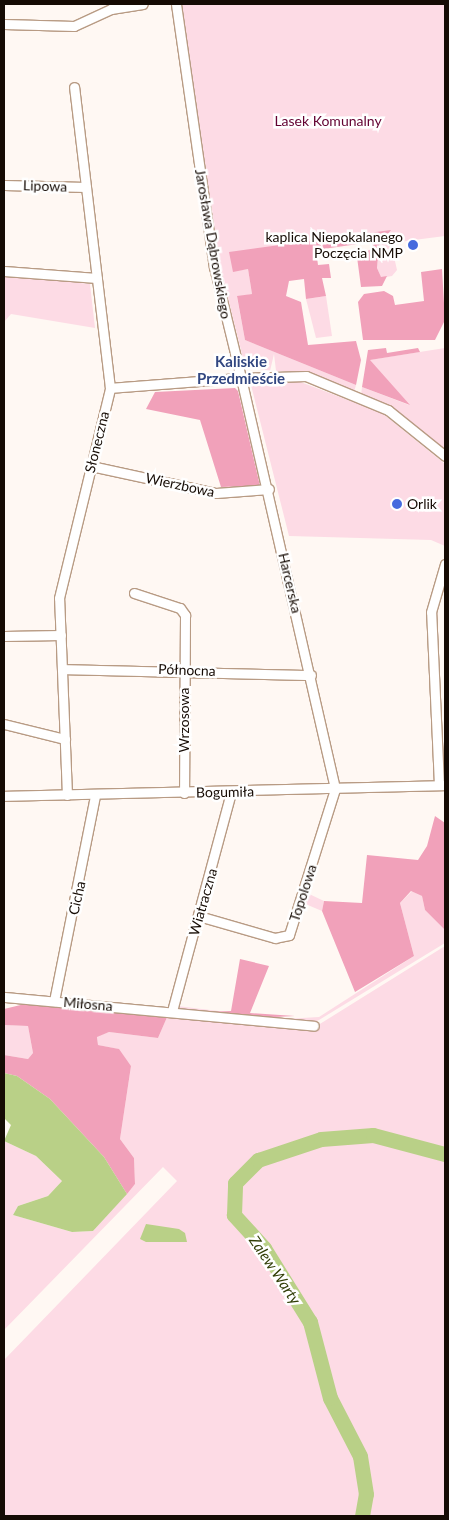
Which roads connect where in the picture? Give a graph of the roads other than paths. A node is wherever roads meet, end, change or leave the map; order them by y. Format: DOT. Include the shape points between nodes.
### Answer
graph roads {
  1 [pos="143,4"];
  2 [pos="176,4"];
  3 [pos="4,24"];
  4 [pos="74,87"];
  5 [pos="4,185"];
  6 [pos="86,187"];
  7 [pos="4,271"];
  8 [pos="97,278"];
  9 [pos="241,378"];
  10 [pos="110,388"];
  11 [pos="445,456"];
  12 [pos="91,466"];
  13 [pos="269,489"];
  14 [pos="445,564"];
  15 [pos="134,593"];
  16 [pos="4,636"];
  17 [pos="61,636"];
  18 [pos="63,669"];
  19 [pos="184,669"];
  20 [pos="311,675"];
  21 [pos="4,724"];
  22 [pos="65,739"];
  23 [pos="442,785"];
  24 [pos="335,789"];
  25 [pos="231,792"];
  26 [pos="184,793"];
  27 [pos="67,795"];
  28 [pos="95,795"];
  29 [pos="4,796"];
  30 [pos="199,916"];
  31 [pos="4,997"];
  32 [pos="54,1001"];
  33 [pos="172,1011"];
  34 [pos="314,1026"];
  1 -- 3 [label="street" via="111,9 74,26"];
  2 -- 9 [label="street, Jarosława Dąbrowskiego" via="214,267"];
  4 -- 6 [label="street, Słoneczna"];
  5 -- 6 [label="street, Lipowa"];
  6 -- 8 [label="street, Słoneczna"];
  7 -- 8 [label="street"];
  8 -- 10 [label="street, Słoneczna"];
  9 -- 10 [label="street"];
  9 -- 11 [label="street" via="306,376 388,410"];
  9 -- 13 [label="street, Harcerska"];
  10 -- 12 [label="street, Słoneczna"];
  12 -- 13 [label="street, Wierzbowa" via="216,493"];
  12 -- 17 [label="street, Słoneczna" via="59,598"];
  13 -- 20 [label="street, Harcerska"];
  14 -- 23 [label="street" via="431,612"];
  15 -- 19 [label="street, Wrzosowa" via="184,610"];
  16 -- 17 [label="street"];
  17 -- 18 [label="street, Słoneczna"];
  18 -- 19 [label="street, Północna"];
  18 -- 22 [label="street, Słoneczna"];
  19 -- 20 [label="street, Północna"];
  19 -- 26 [label="street, Wrzosowa"];
  20 -- 24 [label="street, Harcerska"];
  21 -- 22 [label="street"];
  22 -- 27 [label="street, Słoneczna"];
  23 -- 24 [label="street, Bogumiła"];
  24 -- 25 [label="street, Bogumiła"];
  24 -- 30 [label="street, Topolowa" via="289,935 275,938"];
  25 -- 26 [label="street, Bogumiła"];
  25 -- 30 [label="street, Wiatraczna"];
  26 -- 28 [label="street, Bogumiła"];
  27 -- 28 [label="street, Bogumiła"];
  27 -- 29 [label="street, Bogumiła"];
  28 -- 32 [label="street, Cicha"];
  30 -- 33 [label="street, Wiatraczna"];
  31 -- 32 [label="street, Miłosna"];
  32 -- 33 [label="street, Miłosna"];
  33 -- 34 [label="street, Miłosna"];
}
